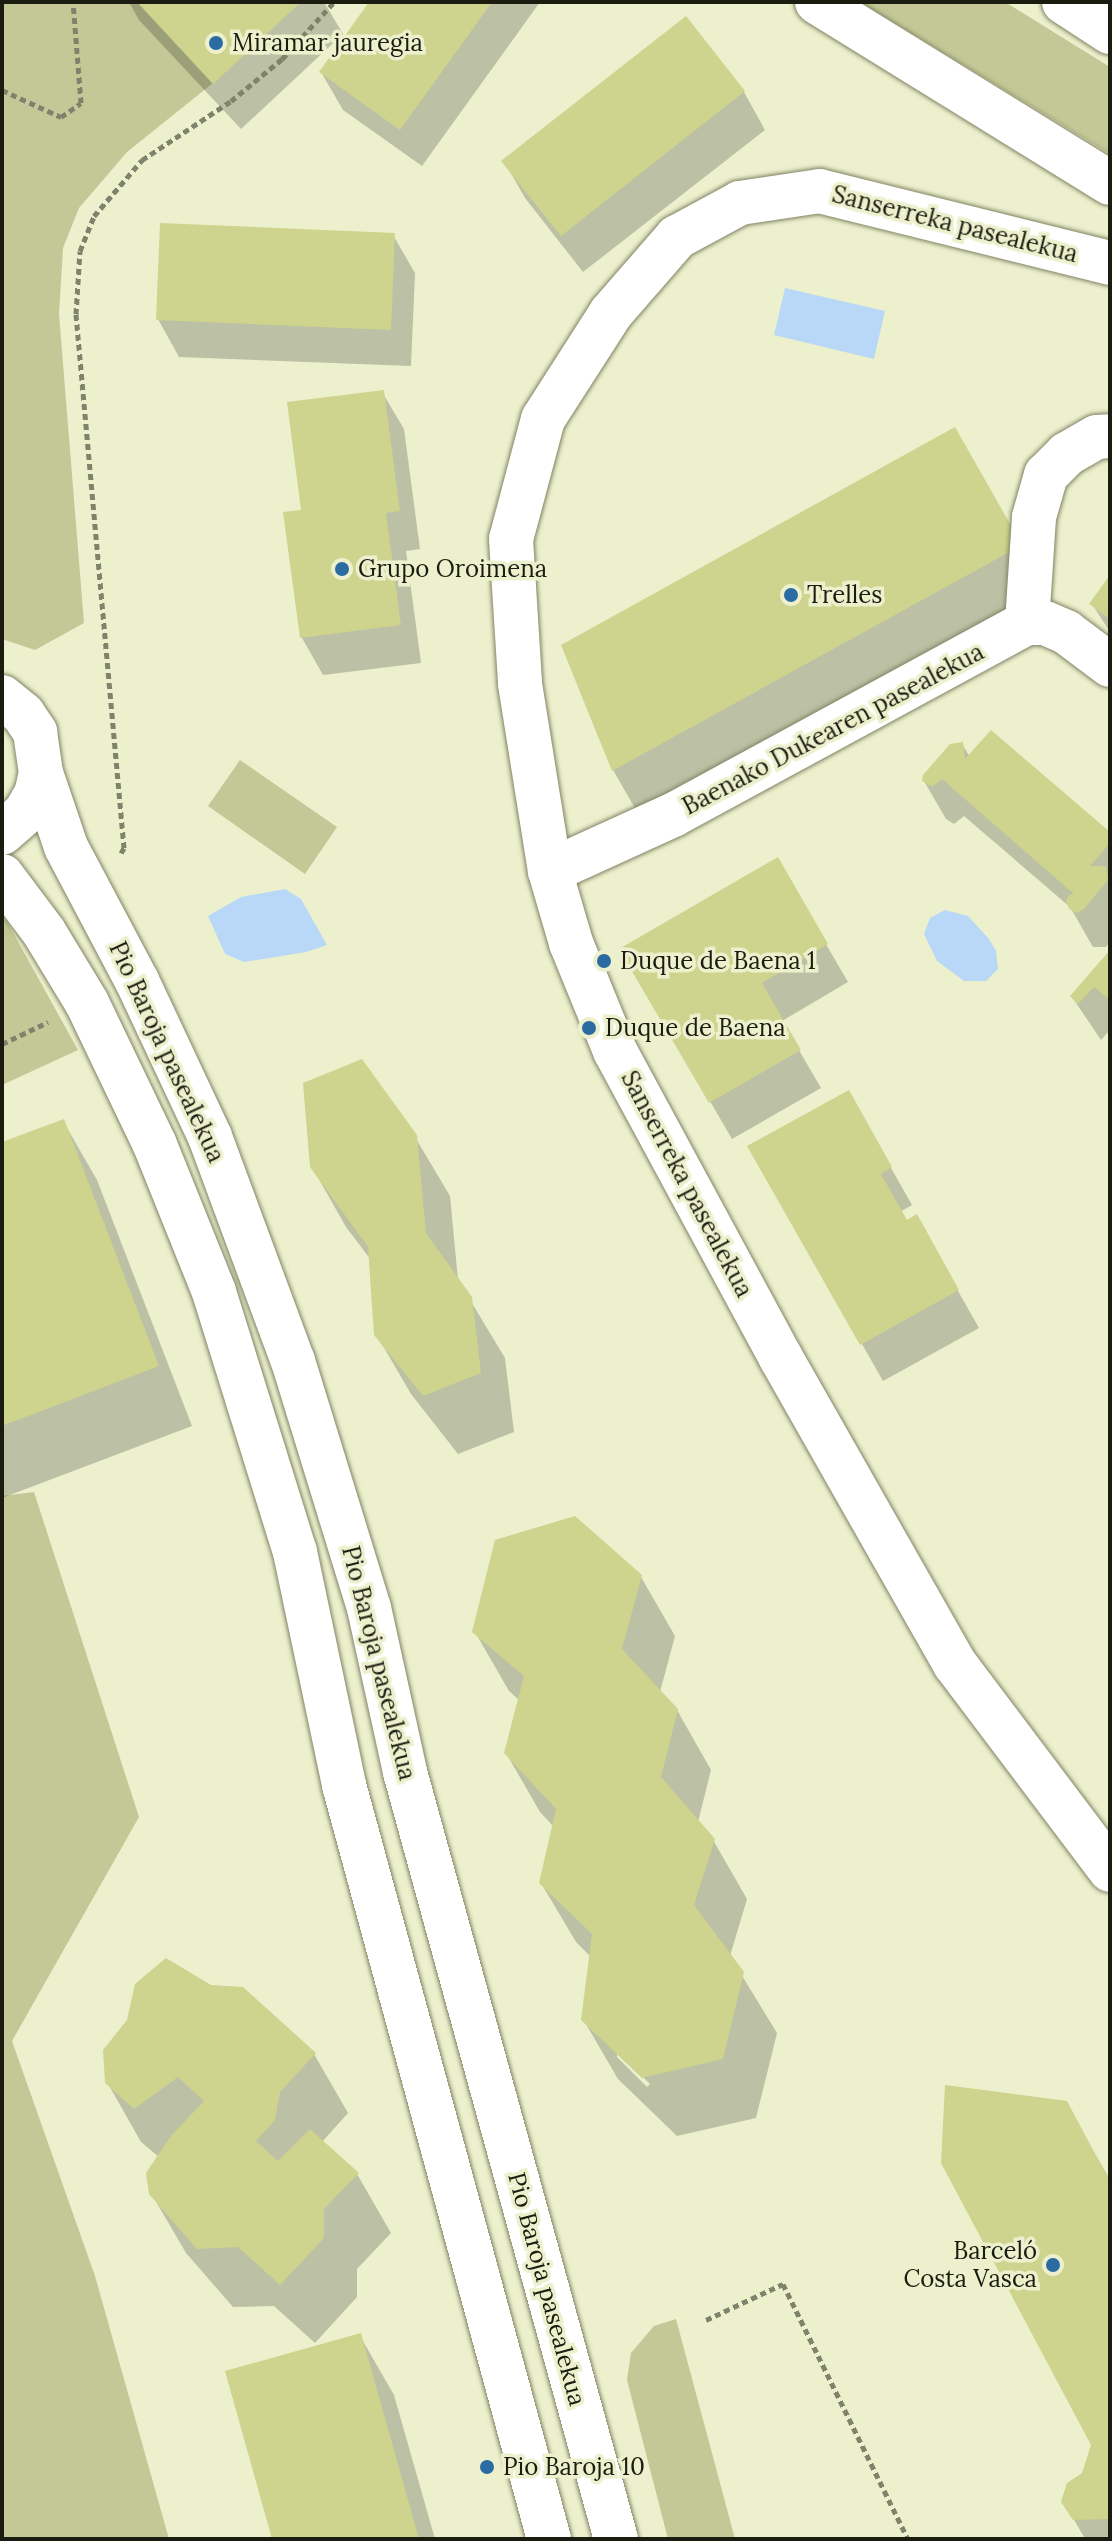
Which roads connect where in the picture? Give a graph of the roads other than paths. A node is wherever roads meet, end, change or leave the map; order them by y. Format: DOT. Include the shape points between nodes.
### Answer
graph roads {
  1 [pos="817,2"];
  2 [pos="1064,2"];
  3 [pos="1110,32"];
  4 [pos="1110,183"];
  5 [pos="1110,263"];
  6 [pos="1110,436"];
  7 [pos="1027,623"];
  8 [pos="1110,665"];
  9 [pos="2,697"];
  10 [pos="41,773"];
  11 [pos="2,833"];
  12 [pos="550,871"];
  13 [pos="2,876"];
  14 [pos="1110,1870"];
  15 [pos="549,2539"];
  16 [pos="616,2539"];
  1 -- 4 [label="main road"];
  2 -- 3 [label="main road"];
  5 -- 12 [label="main road, Sanserreka pasealekua" via="820,191 740,203 677,237 611,313 543,419 511,539 520,684"];
  6 -- 7 [label="main road" via="1097,437 1067,454 1046,475 1034,517"];
  7 -- 8 [label="main road" via="1045,623 1066,632"];
  7 -- 12 [label="main road, Baenako Dukearen pasealekua" via="673,815"];
  9 -- 10 [label="main road, Pio Baroja pasealekua" via="35,732"];
  10 -- 11 [label="main road" via="25,813"];
  10 -- 16 [label="main road, Pio Baroja pasealekua" via="66,847 210,1137 293,1361 369,1608 405,1772"];
  12 -- 14 [label="main road, Sanserreka pasealekua" via="571,943 615,1051 781,1358 955,1664"];
  13 -- 15 [label="main road, Pio Baroja pasealekua" via="87,1003 155,1145 214,1292 295,1552 344,1785"];
}
